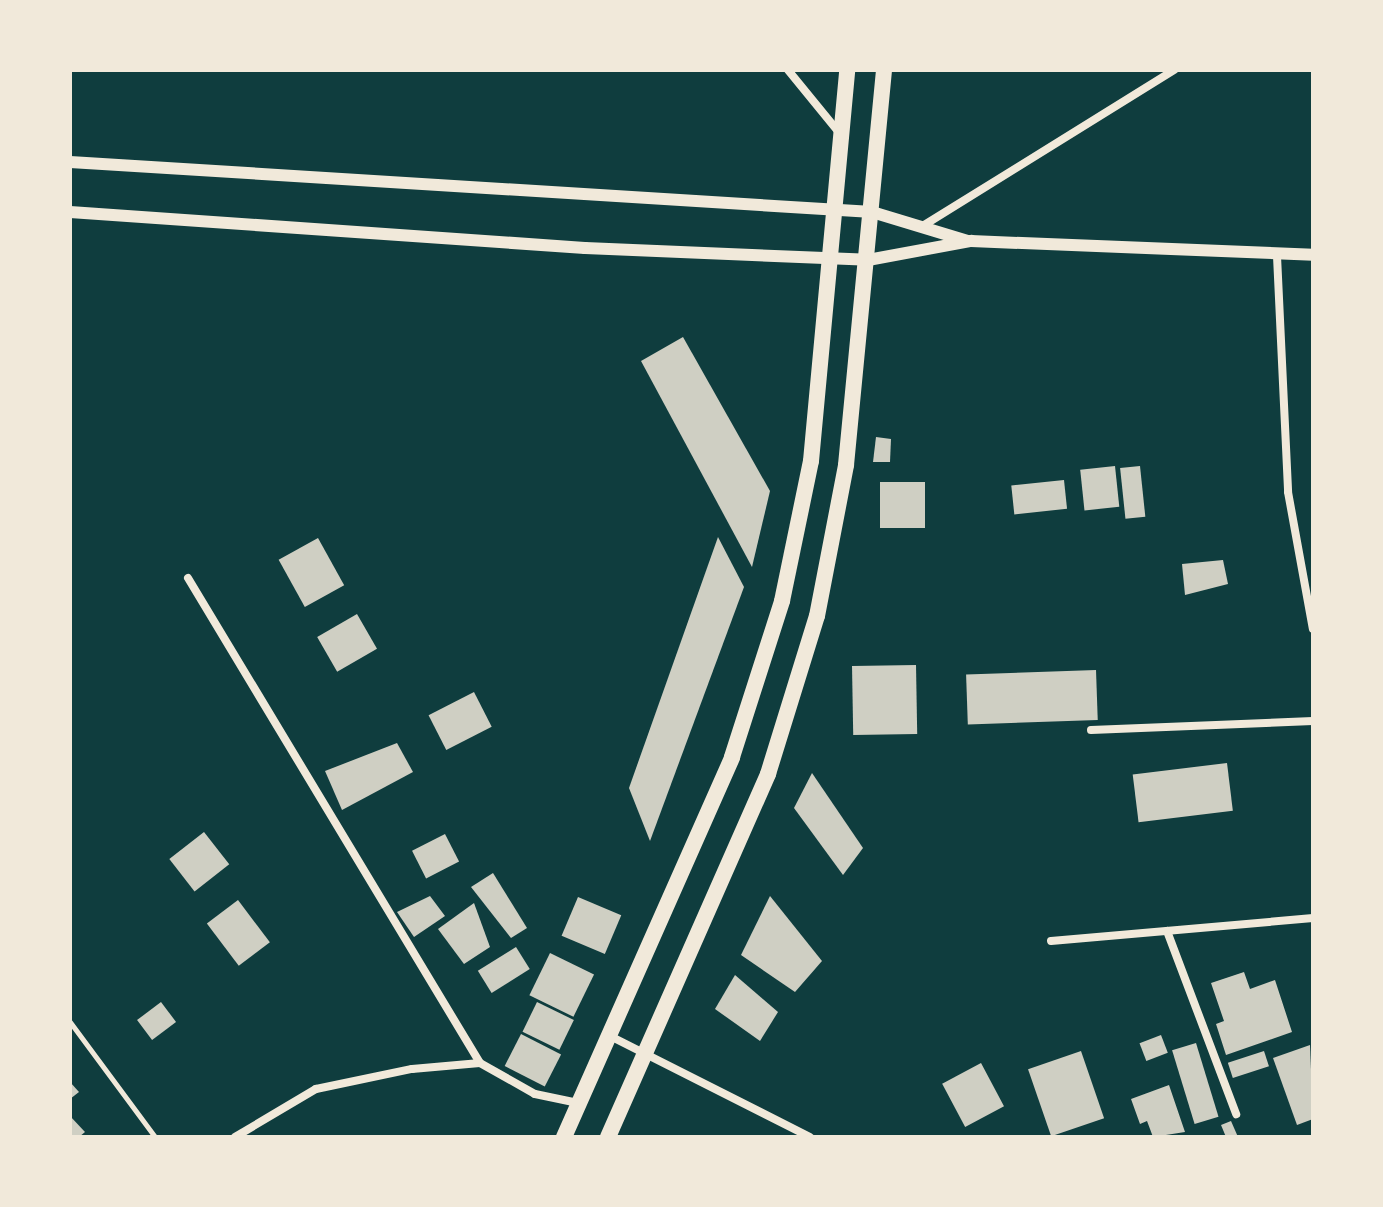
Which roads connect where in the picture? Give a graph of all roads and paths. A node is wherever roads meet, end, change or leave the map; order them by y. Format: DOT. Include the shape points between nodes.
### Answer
graph roads {
  1 [pos="788,70"];
  2 [pos="847,70"];
  3 [pos="884,70"];
  4 [pos="1174,70"];
  5 [pos="841,135"];
  6 [pos="70,162"];
  7 [pos="835,210"];
  8 [pos="70,212"];
  9 [pos="872,212"];
  10 [pos="921,227"];
  11 [pos="971,241"];
  12 [pos="1313,255"];
  13 [pos="1277,256"];
  14 [pos="831,258"];
  15 [pos="868,260"];
  16 [pos="188,578"];
  17 [pos="1313,629"];
  18 [pos="1313,721"];
  19 [pos="1091,730"];
  20 [pos="1313,918"];
  21 [pos="1167,931"];
  22 [pos="1051,941"];
  23 [pos="70,1022"];
  24 [pos="610,1036"];
  25 [pos="646,1052"];
  26 [pos="480,1063"];
  27 [pos="579,1104"];
  28 [pos="1236,1114"];
  29 [pos="155,1137"];
  30 [pos="235,1137"];
  31 [pos="564,1137"];
  32 [pos="608,1137"];
  33 [pos="810,1137"];
  1 -- 5 [label="street"];
  2 -- 5 [label="main road"];
  3 -- 9 [label="main road"];
  4 -- 10 [label="street"];
  5 -- 7 [label="main road"];
  6 -- 7 [label="street"];
  7 -- 9 [label="street"];
  7 -- 14 [label="main road"];
  8 -- 14 [label="street" via="585,248"];
  9 -- 10 [label="street"];
  9 -- 15 [label="main road"];
  10 -- 11 [label="street"];
  11 -- 13 [label="street"];
  11 -- 15 [label="street"];
  12 -- 13 [label="street"];
  13 -- 17 [label="street" via="1288,492"];
  14 -- 15 [label="street"];
  14 -- 24 [label="main road" via="811,461 782,601 732,757"];
  15 -- 25 [label="main road" via="846,465 817,616 768,774"];
  16 -- 26 [label="street"];
  18 -- 19 [label="street"];
  20 -- 21 [label="street"];
  21 -- 22 [label="street"];
  21 -- 28 [label="street"];
  23 -- 29 [label="lane"];
  24 -- 25 [label="street"];
  24 -- 27 [label="main road"];
  25 -- 32 [label="main road"];
  25 -- 33 [label="street"];
  26 -- 27 [label="street" via="535,1094"];
  26 -- 30 [label="street" via="379,1073 316,1089"];
  27 -- 31 [label="main road"];
}
